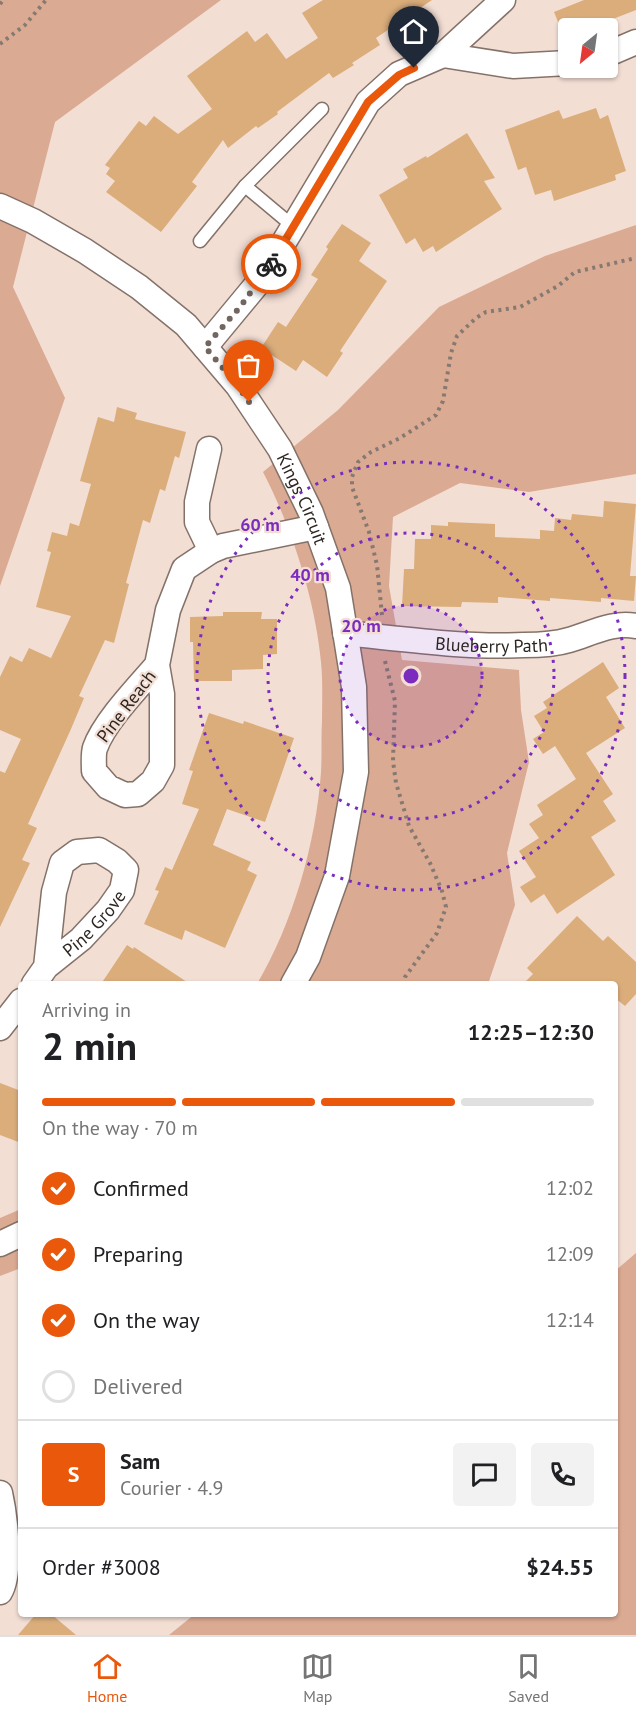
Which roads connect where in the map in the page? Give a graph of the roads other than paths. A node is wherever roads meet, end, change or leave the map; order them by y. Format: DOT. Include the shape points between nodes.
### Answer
graph roads {
  1 [pos="503,0"];
  2 [pos="636,42"];
  3 [pos="618,50"];
  4 [pos="443,55"];
  5 [pos="558,64"];
  6 [pos="322,110"];
  7 [pos="245,186"];
  8 [pos="0,206"];
  9 [pos="294,227"];
  10 [pos="200,241"];
  11 [pos="205,347"];
  12 [pos="209,449"];
  13 [pos="316,527"];
  14 [pos="211,551"];
  15 [pos="636,626"];
  16 [pos="345,633"];
  17 [pos="157,665"];
  18 [pos="40,975"];
  19 [pos="295,981"];
  20 [pos="18,1005"];
  21 [pos="0,1028"];
  22 [pos="18,1235"];
  23 [pos="0,1244"];
  24 [pos="0,1493"];
  25 [pos="0,1592"];
  1 -- 4 [label="street"];
  2 -- 3 [label="street"];
  4 -- 5 [label="street" via="513,66"];
  4 -- 9 [label="street" via="399,75 368,102"];
  6 -- 7 [label="lane"];
  7 -- 9 [label="lane"];
  7 -- 10 [label="lane"];
  8 -- 11 [label="street, Kings Circuit" via="85,251 139,287 186,325"];
  9 -- 11 [label="street" via="263,277"];
  11 -- 13 [label="street, Kings Circuit" via="238,386 280,449"];
  12 -- 14 [label="street" via="196,502 197,522"];
  13 -- 14 [label="street, Pine Reach"];
  13 -- 16 [label="street, Kings Circuit" via="338,588"];
  14 -- 17 [label="street, Pine Reach" via="184,569 168,610"];
  15 -- 16 [label="street, Blueberry Path" via="523,645"];
  16 -- 19 [label="street, Kings Circuit" via="354,687 356,772 337,876 308,957"];
  17 -- 17 [label="street, Pine Reach" via="162,694 162,765 138,795 125,795 108,787 94,771 94,749 104,730"];
  18 -- 18 [label="street, Pine Grove" via="81,939 122,890 126,870 99,850 77,852 62,863"];
  20 -- 21 [label="street"];
  22 -- 23 [label="street"];
  24 -- 25 [label="street" via="8,1564"];
}
